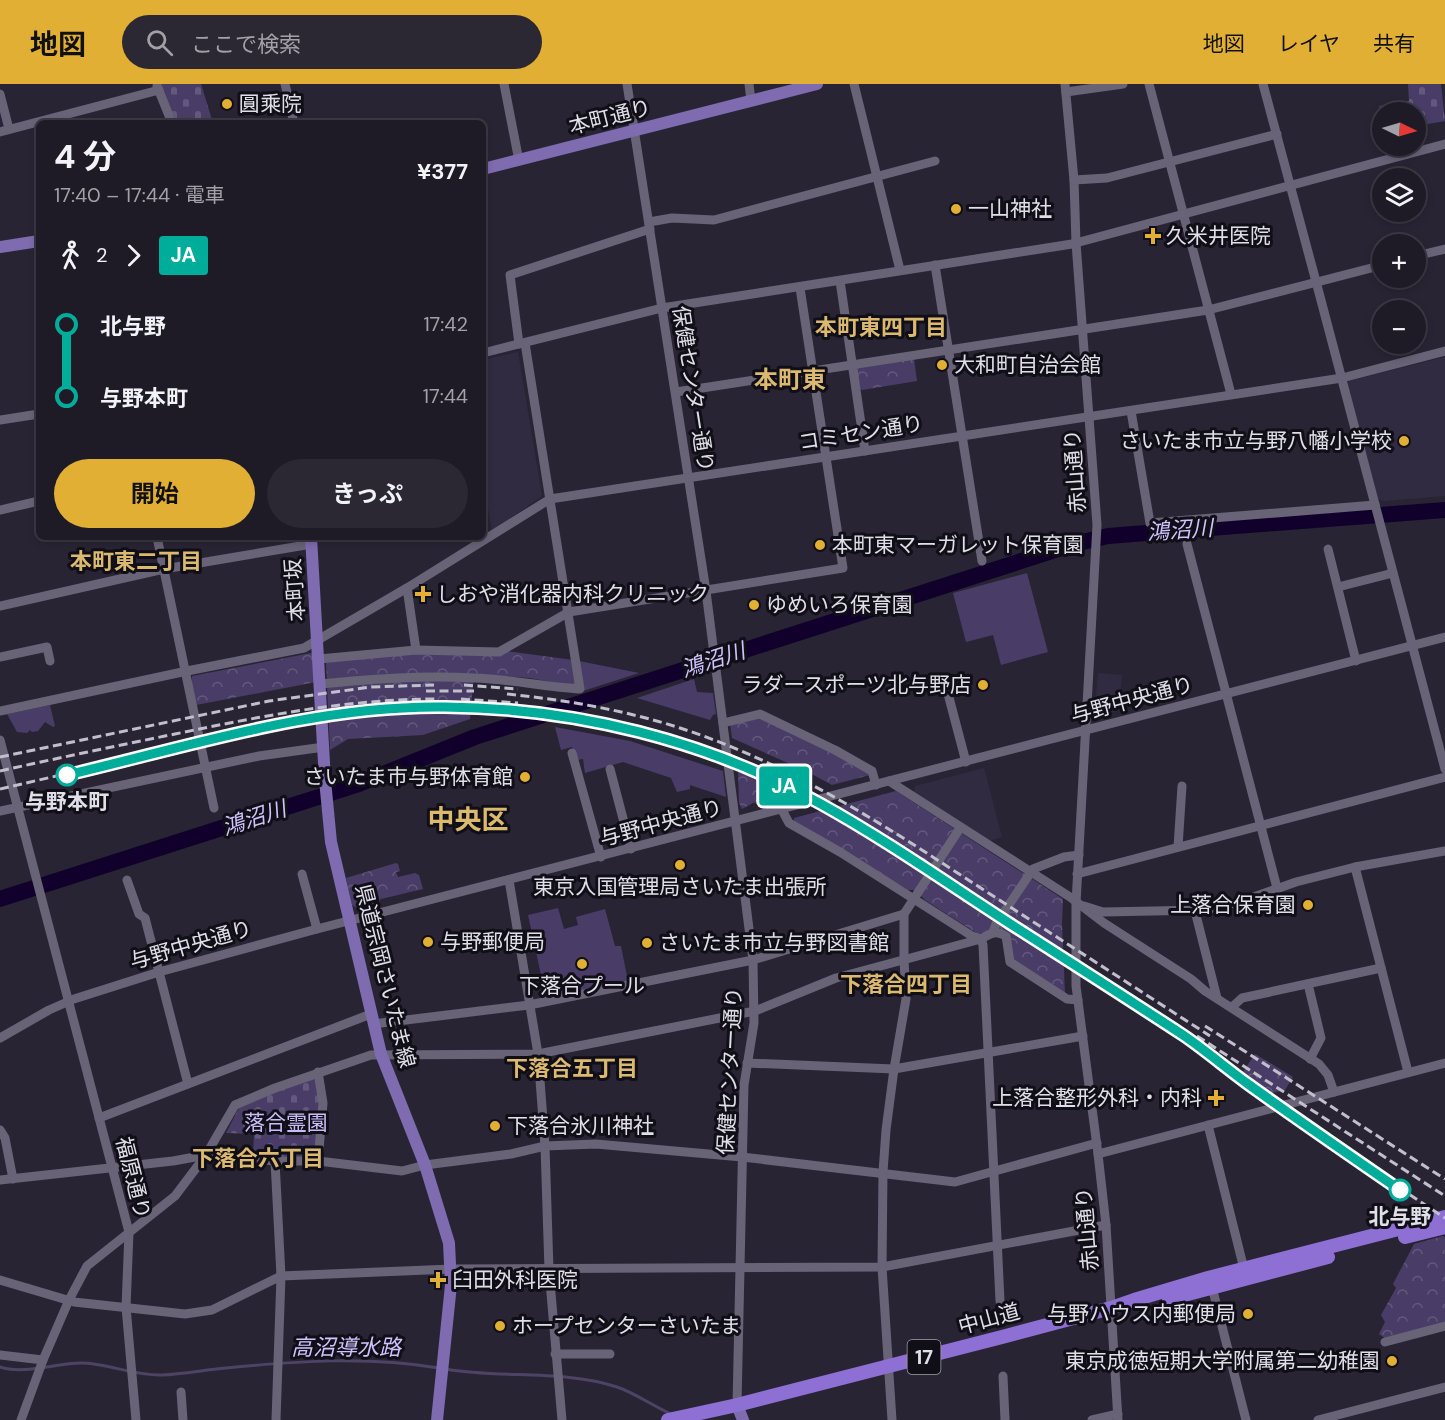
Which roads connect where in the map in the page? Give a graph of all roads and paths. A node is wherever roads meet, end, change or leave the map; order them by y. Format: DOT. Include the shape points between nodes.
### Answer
graph roads {
  1 [pos="285,84"];
  2 [pos="504,84"];
  3 [pos="627,84"];
  4 [pos="749,84"];
  5 [pos="817,84"];
  6 [pos="854,84"];
  7 [pos="1123,84"];
  8 [pos="1149,84"];
  9 [pos="1263,84"];
  10 [pos="157,87"];
  11 [pos="1066,88"];
  12 [pos="0,94"];
  13 [pos="751,101"];
  14 [pos="43,120"];
  15 [pos="171,120"];
  16 [pos="293,120"];
  17 [pos="36,122"];
  18 [pos="5,131"];
  19 [pos="634,131"];
  20 [pos="1277,134"];
  21 [pos="1445,144"];
  22 [pos="519,160"];
  23 [pos="934,162"];
  24 [pos="1170,162"];
  25 [pos="486,168"];
  26 [pos="877,176"];
  27 [pos="1074,180"];
  28 [pos="1292,185"];
  29 [pos="1184,213"];
  30 [pos="650,226"];
  31 [pos="36,241"];
  32 [pos="1076,243"];
  33 [pos="0,247"];
  34 [pos="1445,249"];
  35 [pos="1426,254"];
  36 [pos="935,265"];
  37 [pos="1372,268"];
  38 [pos="900,270"];
  39 [pos="840,281"];
  40 [pos="1317,282"];
  41 [pos="800,288"];
  42 [pos="662,308"];
  43 [pos="1208,310"];
  44 [pos="1084,329"];
  45 [pos="522,343"];
  46 [pos="948,351"];
  47 [pos="1445,351"];
  48 [pos="486,352"];
  49 [pos="852,366"];
  50 [pos="813,372"];
  51 [pos="1342,378"];
  52 [pos="676,392"];
  53 [pos="1231,394"];
  54 [pos="1131,411"];
  55 [pos="36,414"];
  56 [pos="1089,416"];
  57 [pos="0,420"];
  58 [pos="961,435"];
  59 [pos="865,451"];
  60 [pos="826,458"];
  61 [pos="689,478"];
  62 [pos="550,499"];
  63 [pos="36,502"];
  64 [pos="1375,506"];
  65 [pos="0,510"];
  66 [pos="486,539"];
  67 [pos="158,540"];
  68 [pos="484,540"];
  69 [pos="311,541"];
  70 [pos="1187,544"];
  71 [pos="1328,549"];
  72 [pos="982,561"];
  73 [pos="164,569"];
  74 [pos="1393,573"];
  75 [pos="1338,586"];
  76 [pos="407,588"];
  77 [pos="706,591"];
  78 [pos="0,606"];
  79 [pos="569,612"];
  80 [pos="1445,637"];
  81 [pos="318,641"];
  82 [pos="1412,646"];
  83 [pos="416,650"];
  84 [pos="0,657"];
  85 [pos="319,659"];
  86 [pos="50,661"];
  87 [pos="1356,661"];
  88 [pos="187,671"];
  89 [pos="321,684"];
  90 [pos="947,690"];
  91 [pos="1226,693"];
  92 [pos="0,711"];
  93 [pos="723,723"];
  94 [pos="1086,731"];
  95 [pos="1,745"];
  96 [pos="324,747"];
  97 [pos="572,753"];
  98 [pos="966,762"];
  99 [pos="206,767"];
  100 [pos="610,769"];
  101 [pos="1445,769"];
  102 [pos="1445,777"];
  103 [pos="889,781"];
  104 [pos="876,785"];
  105 [pos="1182,786"];
  106 [pos="18,807"];
  107 [pos="214,808"];
  108 [pos="782,810"];
  109 [pos="0,811"];
  110 [pos="734,822"];
  111 [pos="1261,826"];
  112 [pos="960,828"];
  113 [pos="1178,847"];
  114 [pos="631,849"];
  115 [pos="1445,851"];
  116 [pos="1079,855"];
  117 [pos="601,857"];
  118 [pos="1355,867"];
  119 [pos="1030,872"];
  120 [pos="302,874"];
  121 [pos="1077,874"];
  122 [pos="127,880"];
  123 [pos="509,880"];
  124 [pos="1277,888"];
  125 [pos="914,899"];
  126 [pos="1076,903"];
  127 [pos="1195,911"];
  128 [pos="904,914"];
  129 [pos="350,921"];
  130 [pos="317,929"];
  131 [pos="993,932"];
  132 [pos="981,939"];
  133 [pos="904,959"];
  134 [pos="753,960"];
  135 [pos="1381,968"];
  136 [pos="159,972"];
  137 [pos="1308,984"];
  138 [pos="1217,998"];
  139 [pos="1078,1000"];
  140 [pos="68,1001"];
  141 [pos="529,1005"];
  142 [pos="1232,1007"];
  143 [pos="755,1011"];
  144 [pos="372,1019"];
  145 [pos="1083,1036"];
  146 [pos="0,1038"];
  147 [pos="988,1053"];
  148 [pos="381,1054"];
  149 [pos="538,1054"];
  150 [pos="1310,1059"];
  151 [pos="747,1063"];
  152 [pos="1445,1063"];
  153 [pos="894,1069"];
  154 [pos="318,1072"];
  155 [pos="1408,1072"];
  156 [pos="188,1084"];
  157 [pos="1334,1092"];
  158 [pos="99,1118"];
  159 [pos="1208,1125"];
  160 [pos="0,1130"];
  161 [pos="1097,1143"];
  162 [pos="545,1146"];
  163 [pos="1098,1154"];
  164 [pos="206,1155"];
  165 [pos="742,1157"];
  166 [pos="275,1161"];
  167 [pos="318,1161"];
  168 [pos="424,1165"];
  169 [pos="113,1168"];
  170 [pos="993,1171"];
  171 [pos="884,1172"];
  172 [pos="13,1179"];
  173 [pos="0,1180"];
  174 [pos="1445,1217"];
  175 [pos="1106,1225"];
  176 [pos="1445,1227"];
  177 [pos="129,1232"];
  178 [pos="997,1245"];
  179 [pos="882,1267"];
  180 [pos="739,1268"];
  181 [pos="452,1269"];
  182 [pos="1244,1269"];
  183 [pos="549,1270"];
  184 [pos="281,1276"];
  185 [pos="0,1280"];
  186 [pos="1212,1287"];
  187 [pos="69,1300"];
  188 [pos="1000,1301"];
  189 [pos="126,1307"];
  190 [pos="1111,1308"];
  191 [pos="1445,1326"];
  192 [pos="1385,1342"];
  193 [pos="555,1354"];
  194 [pos="610,1354"];
  195 [pos="0,1355"];
  196 [pos="41,1365"];
  197 [pos="890,1366"];
  198 [pos="1003,1376"];
  199 [pos="1445,1387"];
  200 [pos="181,1392"];
  201 [pos="737,1405"];
  202 [pos="1118,1417"];
  203 [pos="675,1419"];
  204 [pos="1324,1419"];
  205 [pos="21,1420"];
  206 [pos="136,1420"];
  207 [pos="183,1420"];
  208 [pos="276,1420"];
  209 [pos="437,1420"];
  210 [pos="562,1420"];
  211 [pos="738,1420"];
  212 [pos="743,1420"];
  213 [pos="892,1420"];
  214 [pos="1005,1420"];
  215 [pos="1092,1420"];
  216 [pos="1246,1420"];
  1 -- 16 [label="street"];
  2 -- 22 [label="street"];
  3 -- 19 [label="street, 保健センター通り"];
  4 -- 13 [label="street"];
  5 -- 13 [label="main road, 本町通り"];
  6 -- 26 [label="street"];
  7 -- 11 [label="street"];
  8 -- 24 [label="street"];
  9 -- 20 [label="street"];
  10 -- 14 [label="street"];
  10 -- 15 [label="street"];
  11 -- 27 [label="street, 赤山通り"];
  12 -- 18 [label="street"];
  13 -- 19 [label="main road, 本町通り"];
  17 -- 18 [label="street"];
  19 -- 22 [label="main road, 本町通り"];
  19 -- 30 [label="street, 保健センター通り"];
  20 -- 24 [label="street"];
  20 -- 28 [label="street"];
  21 -- 28 [label="street"];
  22 -- 25 [label="main road, 本町通り"];
  23 -- 26 [label="street"];
  24 -- 27 [label="street" via="1107,178"];
  24 -- 29 [label="street"];
  26 -- 30 [label="street" via="714,220 672,218"];
  26 -- 38 [label="street"];
  27 -- 32 [label="street, 赤山通り"];
  28 -- 29 [label="street"];
  28 -- 40 [label="street"];
  29 -- 32 [label="street"];
  29 -- 43 [label="street"];
  30 -- 42 [label="street, 保健センター通り"];
  30 -- 45 [label="street" via="510,275"];
  31 -- 33 [label="main road"];
  32 -- 36 [label="street"];
  32 -- 44 [label="street, 赤山通り"];
  34 -- 35 [label="street"];
  36 -- 38 [label="street"];
  36 -- 46 [label="street"];
  37 -- 40 [label="street"];
  38 -- 39 [label="street"];
  39 -- 41 [label="street"];
  39 -- 49 [label="street"];
  40 -- 43 [label="street"];
  40 -- 51 [label="street"];
  41 -- 42 [label="street"];
  41 -- 50 [label="street"];
  42 -- 45 [label="street"];
  42 -- 52 [label="street, 保健センター通り"];
  43 -- 44 [label="street"];
  43 -- 53 [label="street"];
  44 -- 46 [label="street"];
  44 -- 56 [label="street, 赤山通り"];
  45 -- 48 [label="street"];
  45 -- 62 [label="street"];
  46 -- 49 [label="street"];
  46 -- 58 [label="street"];
  47 -- 51 [label="street, コミセン通り"];
  49 -- 50 [label="street"];
  49 -- 59 [label="street"];
  50 -- 52 [label="street"];
  50 -- 60 [label="street"];
  51 -- 53 [label="street, コミセン通り"];
  51 -- 64 [label="street"];
  52 -- 61 [label="street, 保健センター通り"];
  53 -- 54 [label="street, コミセン通り"];
  54 -- 56 [label="street, コミセン通り"];
  54 -- 64 [label="street" via="1150,523"];
  55 -- 57 [label="street"];
  56 -- 58 [label="street, コミセン通り"];
  56 -- 94 [label="street, 赤山通り" via="1097,531"];
  58 -- 59 [label="street, コミセン通り"];
  58 -- 72 [label="street"];
  59 -- 60 [label="street, コミセン通り"];
  60 -- 61 [label="street, コミセン通り"];
  60 -- 77 [label="street" via="843,568"];
  61 -- 62 [label="street, コミセン通り"];
  61 -- 77 [label="street, 保健センター通り"];
  62 -- 66 [label="street, コミセン通り"];
  62 -- 79 [label="street"];
  63 -- 65 [label="street"];
  64 -- 74 [label="street"];
  67 -- 73 [label="street"];
  68 -- 76 [label="street, コミセン通り"];
  69 -- 73 [label="street"];
  69 -- 81 [label="main road, 本町坂"];
  70 -- 91 [label="street"];
  71 -- 75 [label="street"];
  73 -- 78 [label="street"];
  73 -- 88 [label="street"];
  74 -- 75 [label="street"];
  74 -- 82 [label="street"];
  75 -- 87 [label="street"];
  76 -- 81 [label="street, コミセン通り"];
  76 -- 83 [label="street"];
  77 -- 79 [label="street"];
  77 -- 93 [label="street, 保健センター通り"];
  79 -- 83 [label="street" via="499,652"];
  79 -- 89 [label="street" via="580,689 474,678 386,678"];
  80 -- 82 [label="street, 与野中央通り"];
  81 -- 85 [label="main road, 県道宗岡さいたま線"];
  81 -- 88 [label="street, コミセン通り" via="296,650"];
  82 -- 87 [label="street, 与野中央通り"];
  82 -- 101 [label="street"];
  83 -- 85 [label="street"];
  84 -- 86 [label="street" via="47,647"];
  85 -- 89 [label="main road, 県道宗岡さいたま線"];
  87 -- 91 [label="street, 与野中央通り"];
  88 -- 92 [label="street, コミセン通り"];
  88 -- 99 [label="street"];
  89 -- 96 [label="main road, 県道宗岡さいたま線"];
  90 -- 98 [label="street"];
  91 -- 94 [label="street, 与野中央通り"];
  91 -- 111 [label="street"];
  93 -- 104 [label="street" via="760,714 872,771"];
  93 -- 110 [label="street, 保健センター通り"];
  94 -- 98 [label="street, 与野中央通り"];
  94 -- 116 [label="street, 赤山通り"];
  95 -- 106 [label="street, 福原通り"];
  96 -- 99 [label="street"];
  96 -- 129 [label="main road, 県道宗岡さいたま線" via="331,842"];
  97 -- 117 [label="street"];
  98 -- 103 [label="street, 与野中央通り"];
  99 -- 106 [label="street"];
  99 -- 107 [label="street"];
  100 -- 114 [label="street"];
  102 -- 111 [label="street"];
  103 -- 104 [label="street, 与野中央通り"];
  103 -- 112 [label="street"];
  104 -- 108 [label="street, 与野中央通り"];
  105 -- 113 [label="street"];
  106 -- 109 [label="street"];
  106 -- 140 [label="street, 福原通り"];
  108 -- 110 [label="street, 与野中央通り"];
  108 -- 125 [label="street" via="789,823"];
  110 -- 114 [label="street, 与野中央通り"];
  110 -- 134 [label="street, 保健センター通り"];
  111 -- 113 [label="street"];
  111 -- 124 [label="street"];
  112 -- 119 [label="street"];
  112 -- 125 [label="street"];
  113 -- 121 [label="street"];
  114 -- 117 [label="street, 与野中央通り"];
  115 -- 118 [label="street"];
  116 -- 119 [label="street" via="1064,857"];
  116 -- 121 [label="street, 赤山通り"];
  117 -- 123 [label="street, 与野中央通り"];
  118 -- 124 [label="street"];
  118 -- 135 [label="street"];
  119 -- 126 [label="street"];
  119 -- 131 [label="street"];
  120 -- 130 [label="street"];
  121 -- 126 [label="street, 赤山通り"];
  122 -- 136 [label="street" via="139,914 145,918"];
  123 -- 129 [label="street, 与野中央通り"];
  123 -- 141 [label="street"];
  124 -- 127 [label="street" via="1242,901"];
  125 -- 128 [label="street"];
  125 -- 132 [label="street"];
  126 -- 127 [label="street" via="1103,912"];
  126 -- 138 [label="street"];
  126 -- 139 [label="street, 赤山通り"];
  127 -- 138 [label="street"];
  128 -- 133 [label="street"];
  128 -- 134 [label="street"];
  129 -- 130 [label="street, 与野中央通り"];
  129 -- 144 [label="main road, 県道宗岡さいたま線"];
  130 -- 136 [label="street, 与野中央通り"];
  131 -- 132 [label="street"];
  131 -- 139 [label="street" via="1006,936 1010,962 1068,999"];
  132 -- 133 [label="street"];
  132 -- 147 [label="street"];
  133 -- 143 [label="street" via="836,978"];
  133 -- 153 [label="street" via="906,999"];
  134 -- 141 [label="street"];
  134 -- 143 [label="street, 保健センター通り"];
  135 -- 137 [label="street"];
  135 -- 155 [label="street"];
  136 -- 140 [label="street, 与野中央通り"];
  136 -- 156 [label="street"];
  137 -- 142 [label="street" via="1242,998"];
  137 -- 150 [label="street" via="1321,1038"];
  138 -- 142 [label="street"];
  139 -- 145 [label="street, 赤山通り"];
  140 -- 146 [label="street, 与野中央通り"];
  140 -- 158 [label="street, 福原通り"];
  141 -- 144 [label="street"];
  141 -- 149 [label="street"];
  142 -- 150 [label="street"];
  143 -- 149 [label="street"];
  143 -- 151 [label="street, 保健センター通り"];
  144 -- 148 [label="main road, 県道宗岡さいたま線"];
  144 -- 156 [label="street"];
  145 -- 147 [label="street"];
  145 -- 161 [label="street, 赤山通り"];
  147 -- 153 [label="street"];
  147 -- 170 [label="street"];
  148 -- 149 [label="street"];
  148 -- 154 [label="street"];
  148 -- 168 [label="main road, 県道宗岡さいたま線"];
  149 -- 162 [label="street"];
  150 -- 157 [label="street" via="1326,1071"];
  151 -- 153 [label="street"];
  151 -- 165 [label="street, 保健センター通り"];
  152 -- 155 [label="street"];
  153 -- 171 [label="street"];
  154 -- 164 [label="street" via="235,1105"];
  154 -- 167 [label="street" via="323,1103"];
  155 -- 157 [label="street"];
  156 -- 158 [label="street"];
  157 -- 159 [label="street"];
  158 -- 169 [label="street, 福原通り"];
  159 -- 163 [label="street"];
  159 -- 182 [label="street"];
  160 -- 172 [label="street"];
  161 -- 163 [label="street, 赤山通り"];
  161 -- 170 [label="street"];
  162 -- 165 [label="street" via="596,1144"];
  162 -- 168 [label="street"];
  162 -- 183 [label="street"];
  163 -- 175 [label="street, 赤山通り"];
  164 -- 166 [label="street"];
  164 -- 169 [label="street"];
  164 -- 177 [label="street" via="175,1196"];
  165 -- 171 [label="street"];
  165 -- 180 [label="street, 保健センター通り"];
  166 -- 167 [label="street"];
  166 -- 184 [label="street"];
  167 -- 168 [label="street" via="402,1172"];
  168 -- 181 [label="main road, 県道宗岡さいたま線" via="449,1243"];
  169 -- 172 [label="street"];
  169 -- 177 [label="street, 福原通り"];
  170 -- 171 [label="street" via="955,1182"];
  170 -- 178 [label="street"];
  171 -- 179 [label="street"];
  172 -- 173 [label="street"];
  174 -- 182 [label="highway, 中山道 / 17"];
  175 -- 178 [label="street"];
  175 -- 190 [label="street, 赤山通り"];
  176 -- 186 [label="highway, 中山道 / 17"];
  177 -- 187 [label="street" via="87,1266"];
  177 -- 189 [label="street, 福原通り"];
  178 -- 179 [label="street"];
  178 -- 188 [label="street"];
  179 -- 180 [label="street"];
  179 -- 197 [label="street"];
  180 -- 183 [label="street"];
  180 -- 201 [label="street, 保健センター通り"];
  181 -- 183 [label="street"];
  181 -- 184 [label="street"];
  181 -- 209 [label="main road, 県道宗岡さいたま線"];
  182 -- 190 [label="highway, 中山道 / 17"];
  183 -- 193 [label="street"];
  184 -- 189 [label="street" via="212,1310 185,1314"];
  184 -- 208 [label="street"];
  185 -- 187 [label="street"];
  186 -- 190 [label="highway, 中山道 / 17" via="1145,1304"];
  186 -- 216 [label="street"];
  187 -- 189 [label="street"];
  187 -- 196 [label="street"];
  189 -- 206 [label="street, 福原通り"];
  190 -- 197 [label="highway, 中山道 / 17"];
  190 -- 202 [label="street, 赤山通り"];
  191 -- 192 [label="street"];
  193 -- 194 [label="street"];
  193 -- 210 [label="street"];
  195 -- 196 [label="street"];
  196 -- 205 [label="street"];
  197 -- 201 [label="highway, 中山道 / 17"];
  197 -- 213 [label="street"];
  198 -- 214 [label="street"];
  199 -- 204 [label="street"];
  200 -- 207 [label="street"];
  201 -- 203 [label="highway, 17"];
  201 -- 211 [label="main road"];
  201 -- 212 [label="main road"];
  202 -- 215 [label="street"];
}
